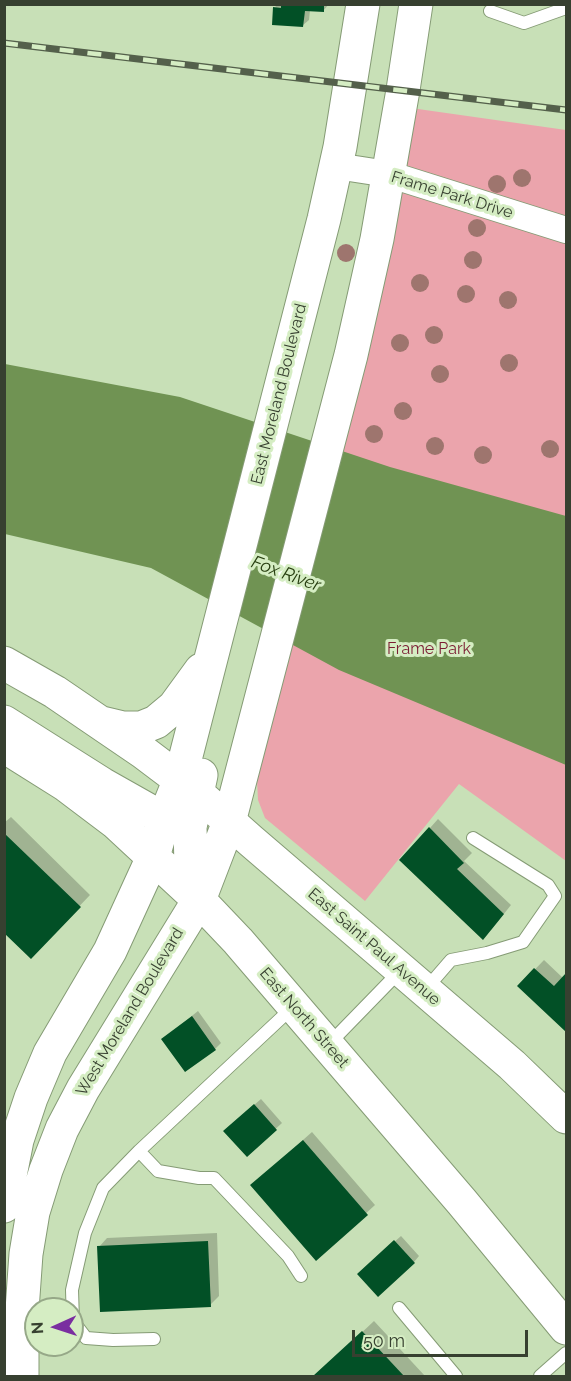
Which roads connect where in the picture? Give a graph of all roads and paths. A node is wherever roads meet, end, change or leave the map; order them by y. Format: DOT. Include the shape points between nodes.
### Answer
graph roads {
  1 [pos="363,4"];
  2 [pos="416,4"];
  3 [pos="567,8"];
  4 [pos="490,12"];
  5 [pos="336,166"];
  6 [pos="388,174"];
  7 [pos="567,230"];
  8 [pos="226,647"];
  9 [pos="4,663"];
  10 [pos="4,722"];
  11 [pos="101,723"];
  12 [pos="4,746"];
  13 [pos="188,786"];
  14 [pos="229,822"];
  15 [pos="177,823"];
  16 [pos="472,838"];
  17 [pos="153,857"];
  18 [pos="199,900"];
  19 [pos="412,981"];
  20 [pos="294,1006"];
  21 [pos="327,1045"];
  22 [pos="567,1117"];
  23 [pos="139,1151"];
  24 [pos="6,1190"];
  25 [pos="300,1276"];
  26 [pos="399,1308"];
  27 [pos="567,1328"];
  28 [pos="154,1339"];
  29 [pos="567,1353"];
  30 [pos="22,1377"];
  31 [pos="456,1377"];
  32 [pos="540,1377"];
  1 -- 5 [label="main road, East Moreland Boulevard"];
  2 -- 6 [label="main road"];
  3 -- 4 [label="lane" via="524,22"];
  5 -- 6 [label="street, Frame Park Drive"];
  5 -- 8 [label="main road, East Moreland Boulevard" via="301,308 284,420"];
  6 -- 7 [label="street, Frame Park Drive"];
  6 -- 14 [label="main road, West Moreland Boulevard" via="351,355"];
  8 -- 11 [label="main road" via="156,722 141,728"];
  8 -- 13 [label="main road, East Moreland Boulevard"];
  9 -- 11 [label="main road"];
  10 -- 15 [label="main road" via="102,784"];
  11 -- 13 [label="main road"];
  12 -- 17 [label="main road, East North Street" via="66,785"];
  13 -- 14 [label="main road, East Saint Paul Avenue"];
  13 -- 15 [label="main road"];
  14 -- 15 [label="main road" via="209,828"];
  14 -- 18 [label="main road, West Moreland Boulevard"];
  14 -- 19 [label="main road, East Saint Paul Avenue"];
  15 -- 17 [label="main road"];
  15 -- 18 [label="main road"];
  16 -- 19 [label="lane" via="548,885 555,896 522,942 451,960"];
  17 -- 18 [label="main road, East North Street"];
  17 -- 24 [label="main road" via="110,951 50,1053 17,1140"];
  18 -- 20 [label="main road, East North Street"];
  18 -- 30 [label="main road, West Moreland Boulevard" via="83,1089 46,1170 26,1254"];
  19 -- 21 [label="lane"];
  19 -- 22 [label="main road, East Saint Paul Avenue"];
  20 -- 21 [label="main road, East North Street"];
  20 -- 23 [label="lane"];
  21 -- 27 [label="main road, East North Street"];
  23 -- 25 [label="lane" via="158,1171 214,1178 288,1256"];
  23 -- 28 [label="lane" via="102,1188 85,1233 72,1290 73,1321 86,1338"];
  26 -- 31 [label="lane"];
  29 -- 32 [label="lane"];
}
